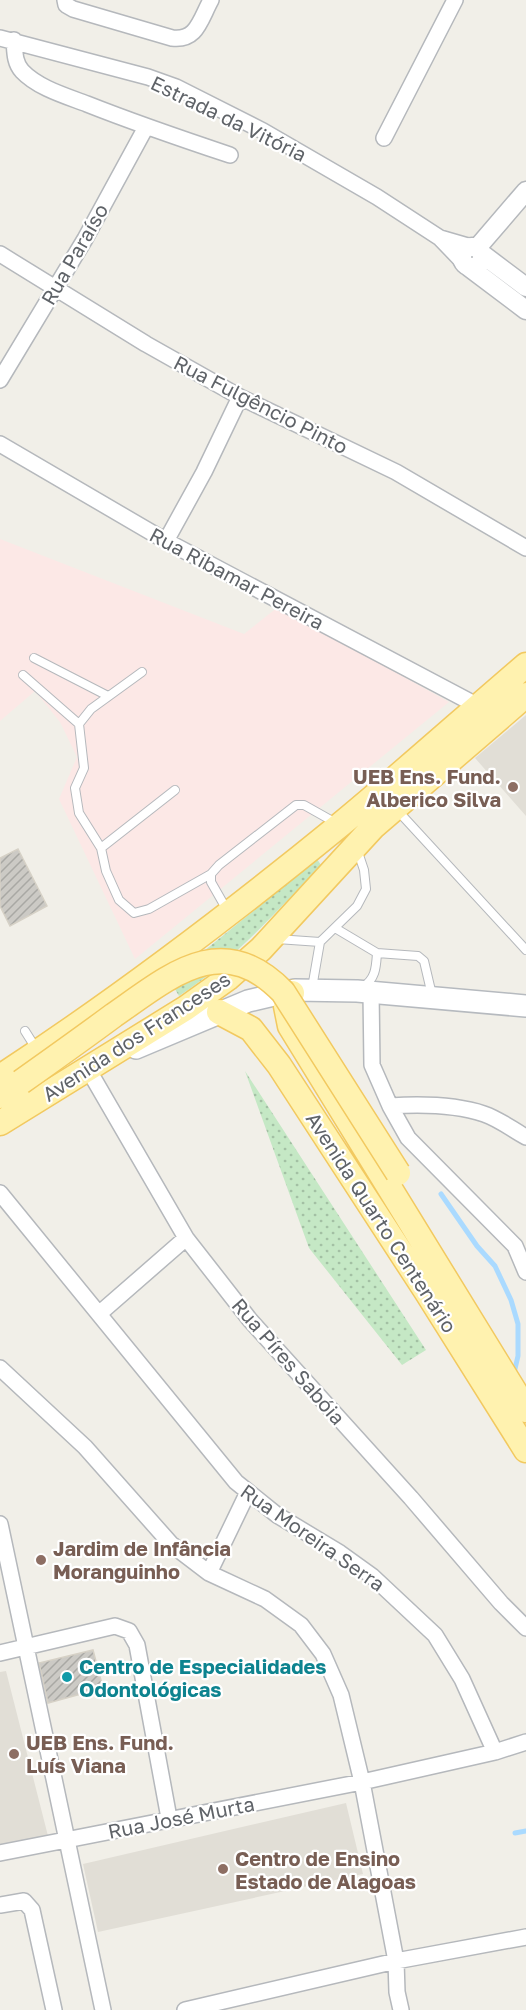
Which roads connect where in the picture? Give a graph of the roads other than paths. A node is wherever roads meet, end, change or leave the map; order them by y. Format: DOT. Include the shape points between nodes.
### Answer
graph roads {
  1 [pos="65,0"];
  2 [pos="211,0"];
  3 [pos="455,0"];
  4 [pos="7,39"];
  5 [pos="146,127"];
  6 [pos="384,138"];
  7 [pos="230,155"];
  8 [pos="526,191"];
  9 [pos="0,254"];
  10 [pos="472,256"];
  11 [pos="526,287"];
  12 [pos="55,288"];
  13 [pos="526,310"];
  14 [pos="0,380"];
  15 [pos="240,397"];
  16 [pos="0,444"];
  17 [pos="166,541"];
  18 [pos="526,548"];
  19 [pos="34,658"];
  20 [pos="526,665"];
  21 [pos="142,672"];
  22 [pos="23,675"];
  23 [pos="526,695"];
  24 [pos="108,696"];
  25 [pos="477,706"];
  26 [pos="79,724"];
  27 [pos="175,790"];
  28 [pos="394,808"];
  29 [pos="340,825"];
  30 [pos="356,845"];
  31 [pos="101,848"];
  32 [pos="211,874"];
  33 [pos="228,912"];
  34 [pos="335,928"];
  35 [pos="272,938"];
  36 [pos="320,942"];
  37 [pos="526,950"];
  38 [pos="377,952"];
  39 [pos="303,990"];
  40 [pos="364,991"];
  41 [pos="433,998"];
  42 [pos="526,1006"];
  43 [pos="219,1012"];
  44 [pos="26,1031"];
  45 [pos="38,1052"];
  46 [pos="88,1069"];
  47 [pos="10,1080"];
  48 [pos="0,1096"];
  49 [pos="390,1106"];
  50 [pos="0,1123"];
  51 [pos="526,1137"];
  52 [pos="0,1193"];
  53 [pos="186,1238"];
  54 [pos="526,1272"];
  55 [pos="436,1286"];
  56 [pos="100,1313"];
  57 [pos="0,1368"];
  58 [pos="526,1410"];
  59 [pos="526,1450"];
  60 [pos="248,1492"];
  61 [pos="0,1524"];
  62 [pos="209,1573"];
  63 [pos="526,1628"];
  64 [pos="26,1647"];
  65 [pos="0,1653"];
  66 [pos="526,1742"];
  67 [pos="495,1752"];
  68 [pos="363,1782"];
  69 [pos="169,1818"];
  70 [pos="67,1839"];
  71 [pos="0,1853"];
  72 [pos="0,1905"];
  73 [pos="526,1937"];
  74 [pos="396,1961"];
  75 [pos="49,2009"];
  76 [pos="103,2010"];
  77 [pos="185,2010"];
  78 [pos="401,2010"];
  1 -- 2 [label="street" via="73,9 182,39 192,34"];
  3 -- 6 [label="street"];
  4 -- 5 [label="street" via="17,64 33,80"];
  4 -- 10 [label="street, Estrada da Vitória" via="176,87 337,173"];
  5 -- 7 [label="street"];
  5 -- 12 [label="street, Rua Paraíso"];
  8 -- 10 [label="street"];
  9 -- 12 [label="street, Rua Fulgêncio Pinto"];
  10 -- 11 [label="street, Estrada da Vitória"];
  10 -- 13 [label="street, Estrada da Vitória"];
  12 -- 14 [label="street, Rua Paraíso"];
  12 -- 15 [label="street, Rua Fulgêncio Pinto"];
  15 -- 17 [label="street"];
  15 -- 18 [label="street, Rua Fulgêncio Pinto" via="396,472"];
  16 -- 17 [label="street, Rua Ribamar Pereira"];
  17 -- 25 [label="street, Rua Ribamar Pereira"];
  19 -- 24 [label="lane"];
  20 -- 25 [label="main road, Avenida dos Franceses"];
  21 -- 24 [label="lane"];
  22 -- 26 [label="lane"];
  23 -- 28 [label="main road, Avenida dos Franceses"];
  24 -- 26 [label="lane"];
  25 -- 29 [label="main road, Avenida dos Franceses"];
  26 -- 31 [label="lane" via="84,768 75,788 79,813"];
  27 -- 31 [label="lane"];
  28 -- 30 [label="main road, Avenida dos Franceses"];
  28 -- 37 [label="lane"];
  29 -- 32 [label="lane" via="296,805"];
  29 -- 33 [label="main road, Avenida dos Franceses"];
  30 -- 34 [label="lane" via="366,889 357,906"];
  30 -- 35 [label="main road, Avenida dos Franceses"];
  31 -- 32 [label="lane" via="119,900 134,913"];
  32 -- 33 [label="lane" via="211,882"];
  33 -- 45 [label="main road, Avenida dos Franceses"];
  34 -- 36 [label="lane"];
  34 -- 38 [label="lane"];
  35 -- 36 [label="lane"];
  35 -- 46 [label="main road, Avenida dos Franceses" via="210,991"];
  36 -- 39 [label="lane"];
  38 -- 40 [label="lane" via="375,974"];
  38 -- 41 [label="lane" via="418,956 424,961"];
  39 -- 40 [label="main road"];
  39 -- 43 [label="main road" via="265,996"];
  39 -- 55 [label="main road, Avenida Quarto Centenário" via="288,999 290,1026"];
  40 -- 41 [label="main road"];
  40 -- 49 [label="street" via="372,1065"];
  41 -- 42 [label="main road"];
  43 -- 46 [label="main road"];
  43 -- 55 [label="main road, Avenida Quarto Centenário" via="243,1024 264,1044"];
  44 -- 45 [label="lane"];
  45 -- 47 [label="main road, Avenida dos Franceses"];
  46 -- 50 [label="main road, Avenida dos Franceses"];
  46 -- 53 [label="street, Rua Píres Sabóia"];
  47 -- 48 [label="main road"];
  47 -- 55 [label="main road, bridge" via="166,978 196,965 234,962 261,973 283,992 398,1173"];
  49 -- 51 [label="street" via="423,1104 485,1114"];
  49 -- 54 [label="street" via="408,1138 515,1246"];
  52 -- 56 [label="street, Rua Moreira Serra"];
  53 -- 56 [label="street"];
  53 -- 63 [label="street, Rua Píres Sabóia" via="250,1320"];
  55 -- 58 [label="main road, Avenida Quarto Centenário"];
  55 -- 59 [label="main road, Avenida Quarto Centenário"];
  56 -- 60 [label="street, Rua Moreira Serra"];
  57 -- 62 [label="street" via="85,1447 171,1544"];
  60 -- 62 [label="street"];
  60 -- 67 [label="street, Rua Moreira Serra" via="372,1576 435,1635 462,1678"];
  61 -- 64 [label="street"];
  62 -- 68 [label="street" via="265,1599 300,1625 323,1654 341,1695"];
  64 -- 65 [label="street"];
  64 -- 69 [label="street" via="115,1626 129,1631 138,1645"];
  64 -- 70 [label="street"];
  66 -- 67 [label="street, Rua José Murta"];
  67 -- 68 [label="street, Rua José Murta"];
  68 -- 69 [label="street, Rua José Murta"];
  68 -- 74 [label="street"];
  69 -- 70 [label="street, Rua José Murta"];
  70 -- 71 [label="street, Rua José Murta"];
  70 -- 76 [label="street"];
  72 -- 75 [label="street" via="24,1901 32,1910"];
  73 -- 74 [label="street"];
  74 -- 77 [label="street"];
  74 -- 78 [label="street" via="396,1992"];
}
